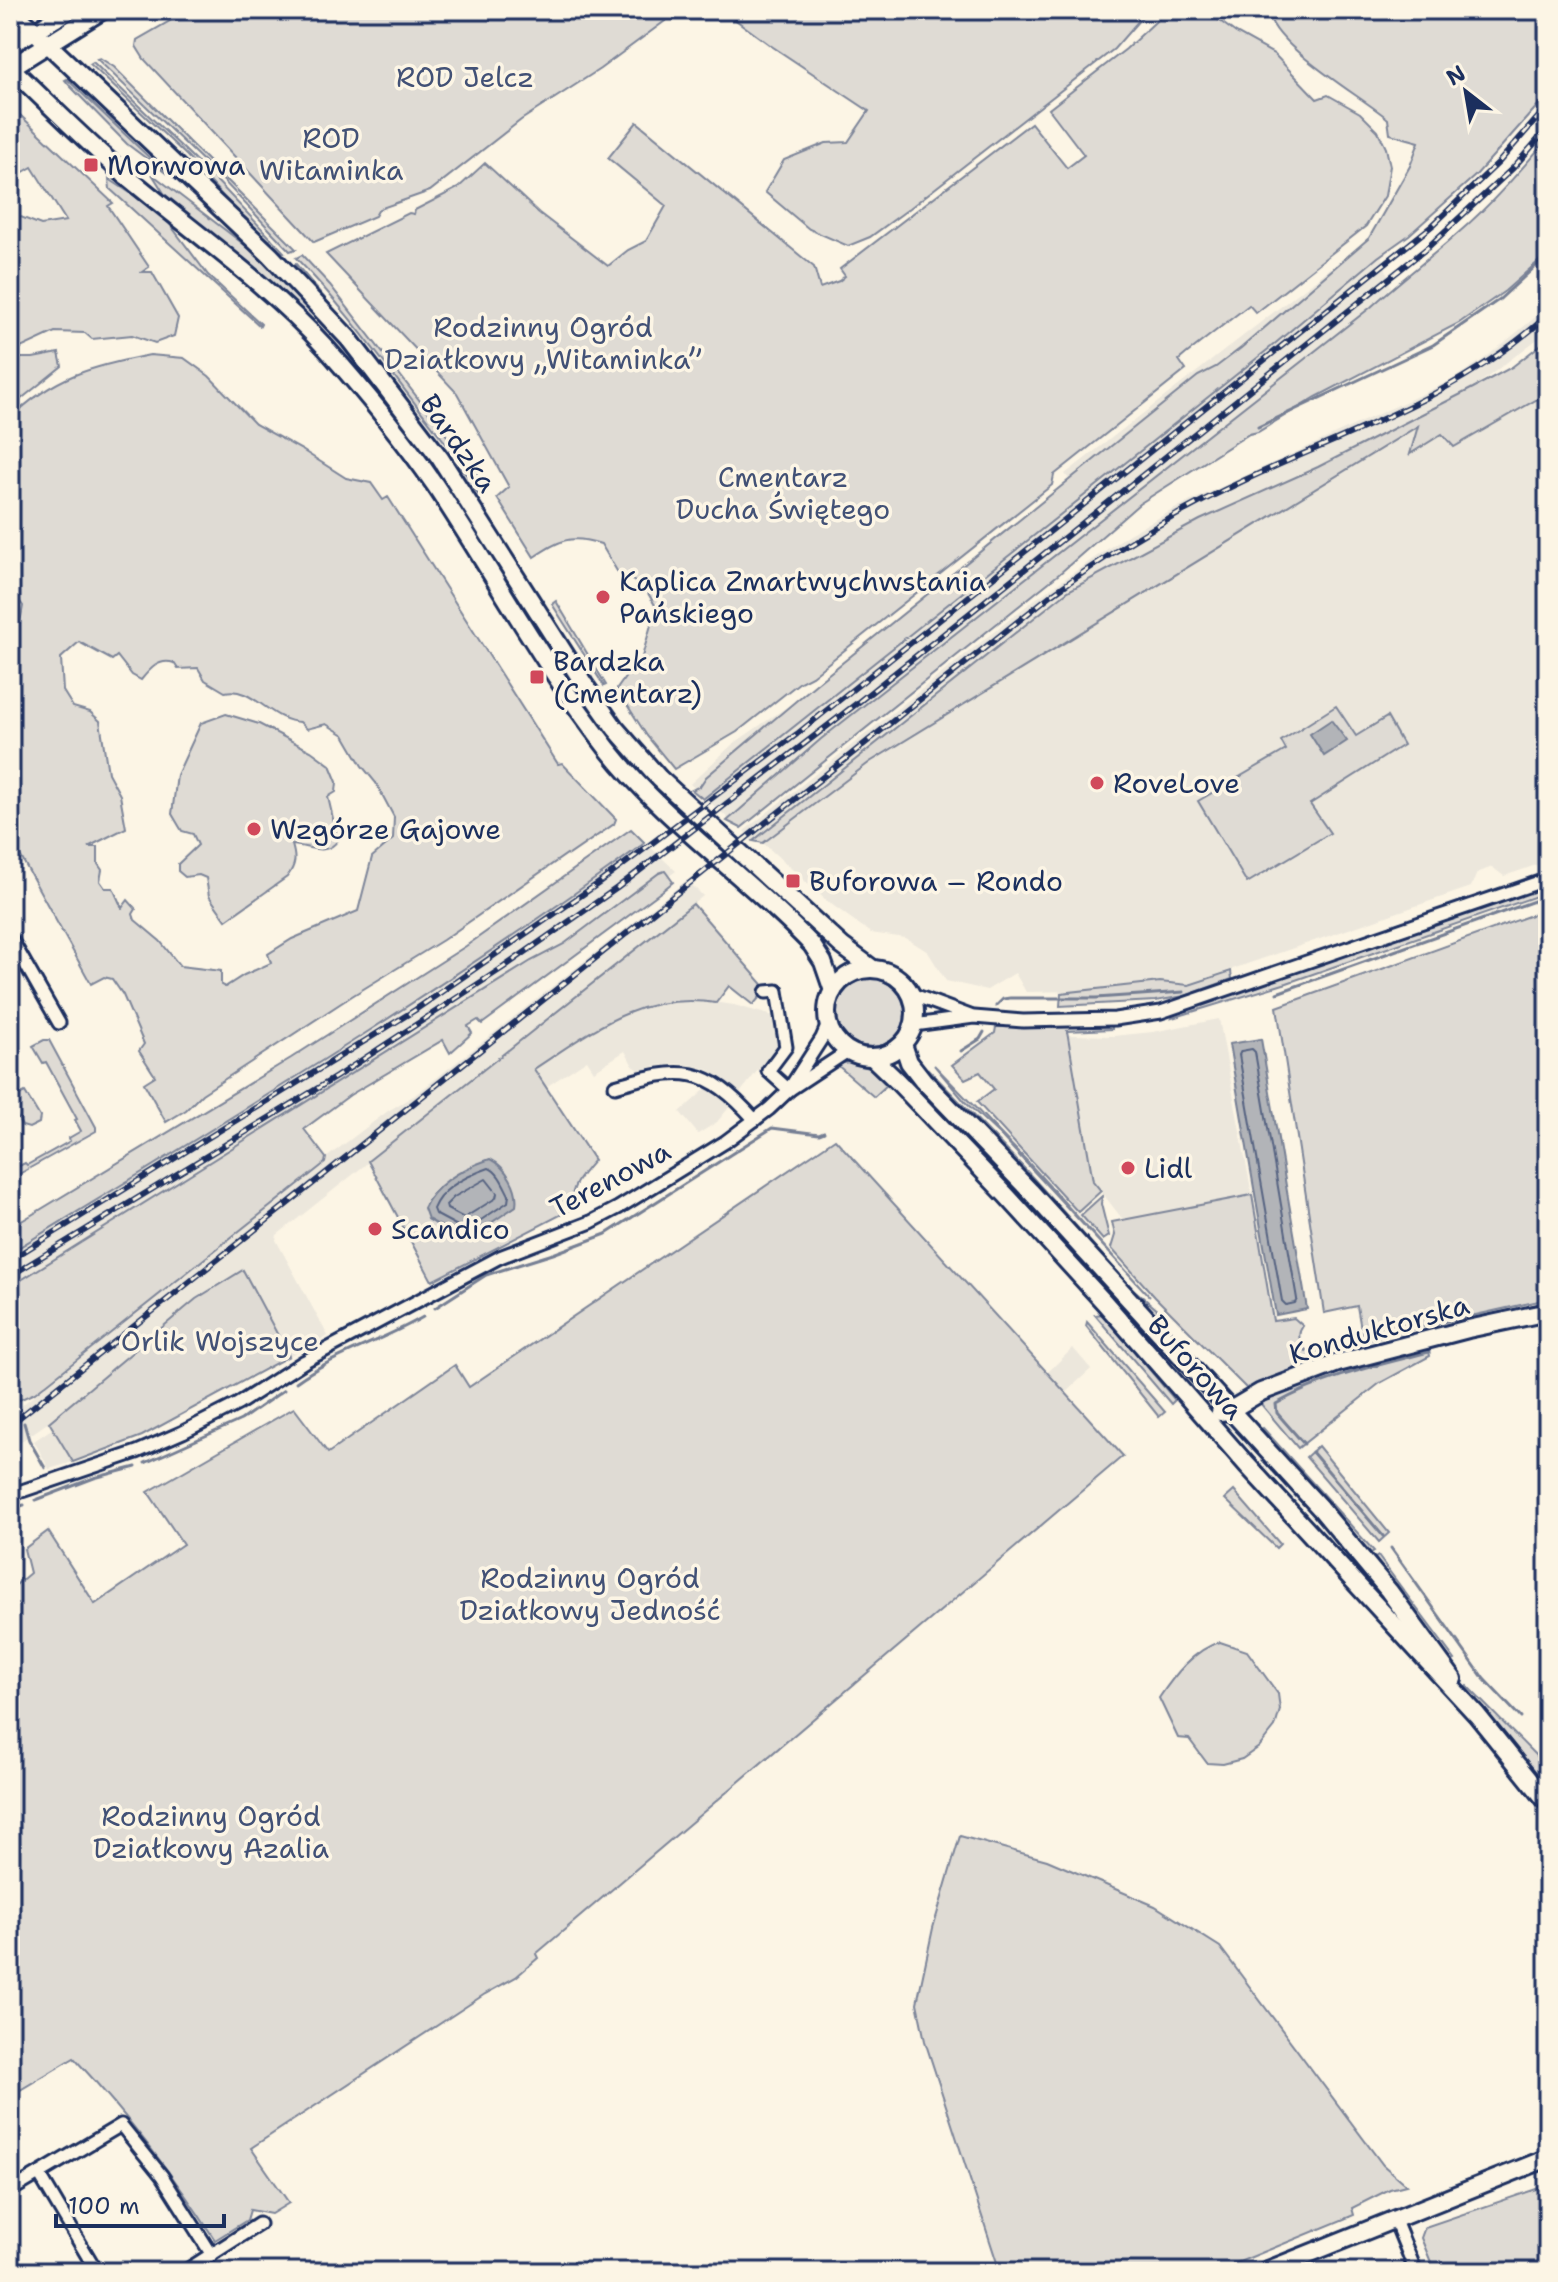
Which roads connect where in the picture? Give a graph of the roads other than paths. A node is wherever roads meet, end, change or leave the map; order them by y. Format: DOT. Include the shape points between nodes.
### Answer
graph roads {
  1 [pos="12,10"];
  2 [pos="70,10"];
  3 [pos="103,10"];
  4 [pos="33,30"];
  5 [pos="10,45"];
  6 [pos="48,45"];
  7 [pos="10,68"];
  8 [pos="1548,879"];
  9 [pos="10,937"];
  10 [pos="873,969"];
  11 [pos="833,991"];
  12 [pos="766,992"];
  13 [pos="911,994"];
  14 [pos="974,1017"];
  15 [pos="59,1023"];
  16 [pos="828,1024"];
  17 [pos="914,1025"];
  18 [pos="903,1044"];
  19 [pos="848,1051"];
  20 [pos="872,1057"];
  21 [pos="615,1086"];
  22 [pos="789,1090"];
  23 [pos="755,1120"];
  24 [pos="1548,1312"];
  25 [pos="1229,1411"];
  26 [pos="1203,1414"];
  27 [pos="1223,1436"];
  28 [pos="10,1495"];
  29 [pos="1477,1715"];
  30 [pos="1548,1803"];
  31 [pos="1548,2158"];
  32 [pos="39,2174"];
  33 [pos="10,2191"];
  34 [pos="1394,2218"];
  35 [pos="259,2224"];
  36 [pos="212,2255"];
  37 [pos="97,2272"];
  38 [pos="184,2272"];
  39 [pos="1263,2272"];
  40 [pos="1416,2272"];
  1 -- 4 [label="main road, Bardzka"];
  2 -- 4 [label="main road"];
  3 -- 6 [label="main road"];
  4 -- 5 [label="main road"];
  4 -- 6 [label="main road, Bardzka"];
  6 -- 7 [label="main road"];
  6 -- 10 [label="main road, Bardzka" via="280,264 349,339 440,458 584,684 646,765"];
  7 -- 11 [label="main road, Bardzka" via="125,175 275,297 324,346 434,484 609,751 654,800 812,945"];
  8 -- 14 [label="street" via="1161,1012 1058,1021"];
  9 -- 15 [label="street"];
  10 -- 11 [label="main road" via="855,972"];
  10 -- 13 [label="main road" via="894,975"];
  11 -- 16 [label="main road"];
  12 -- 22 [label="street" via="777,991 786,1047 768,1071"];
  13 -- 14 [label="street"];
  13 -- 17 [label="main road"];
  14 -- 17 [label="street"];
  16 -- 19 [label="main road"];
  16 -- 22 [label="street, Terenowa"];
  17 -- 18 [label="main road"];
  18 -- 20 [label="main road"];
  18 -- 25 [label="main road, Buforowa" via="923,1080"];
  19 -- 20 [label="main road"];
  19 -- 22 [label="street, Terenowa"];
  20 -- 26 [label="main road, Buforowa" via="1006,1195"];
  21 -- 23 [label="street" via="673,1073 701,1075"];
  22 -- 23 [label="street, Terenowa"];
  23 -- 28 [label="street, Terenowa" via="618,1208 500,1257 183,1432"];
  24 -- 25 [label="main road, Konduktorska" via="1338,1363 1261,1392"];
  25 -- 26 [label="main road, Konduktorska"];
  25 -- 27 [label="main road"];
  25 -- 29 [label="main road, Buforowa" via="1365,1559"];
  26 -- 27 [label="main road, Buforowa"];
  27 -- 29 [label="main road, Buforowa"];
  29 -- 30 [label="main road, Buforowa"];
  31 -- 34 [label="main road"];
  32 -- 33 [label="street"];
  32 -- 36 [label="street" via="121,2125 162,2176"];
  32 -- 37 [label="street"];
  34 -- 39 [label="main road"];
  34 -- 40 [label="street"];
  35 -- 36 [label="street"];
  36 -- 38 [label="street"];
}
